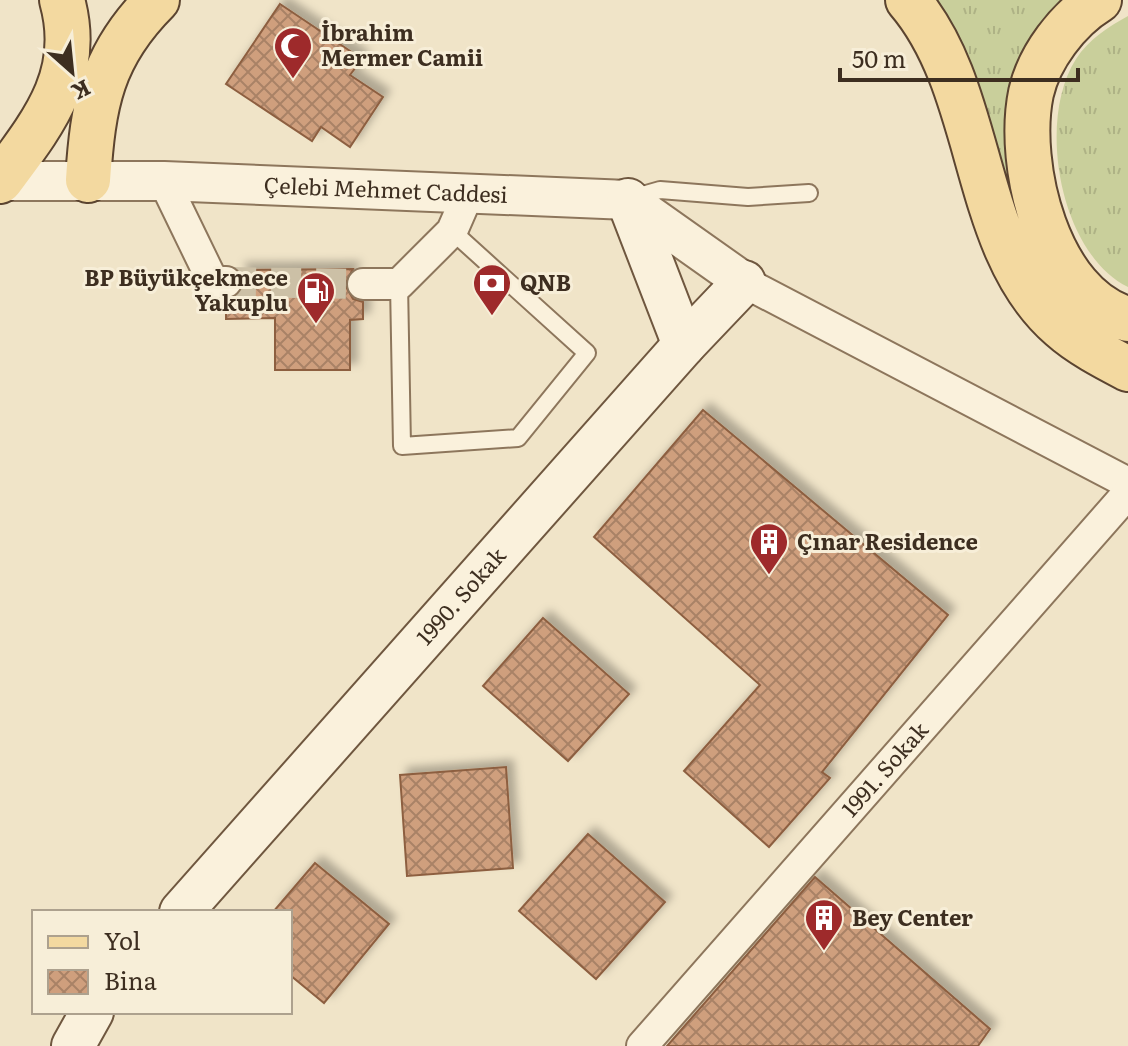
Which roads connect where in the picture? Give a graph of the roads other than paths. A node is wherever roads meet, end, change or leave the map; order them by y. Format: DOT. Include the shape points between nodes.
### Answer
graph roads {
  1 [pos="62,0"];
  2 [pos="157,0"];
  3 [pos="908,0"];
  4 [pos="1099,0"];
  5 [pos="88,180"];
  6 [pos="0,181"];
  7 [pos="164,181"];
  8 [pos="469,192"];
  9 [pos="809,193"];
  10 [pos="628,200"];
  11 [pos="0,203"];
  12 [pos="452,231"];
  13 [pos="226,282"];
  14 [pos="744,282"];
  15 [pos="363,284"];
  16 [pos="399,284"];
  17 [pos="1128,319"];
  18 [pos="684,345"];
  19 [pos="1128,369"];
  20 [pos="1128,483"];
  21 [pos="1128,493"];
  22 [pos="183,910"];
  23 [pos="91,1014"];
  24 [pos="73,1046"];
  25 [pos="642,1046"];
  1 -- 6 [label="main road" via="70,41 57,96"];
  2 -- 5 [label="main road" via="105,71 96,98"];
  3 -- 19 [label="main road" via="948,62 997,219 1037,300 1060,326"];
  4 -- 17 [label="main road" via="1073,22 1041,66 1031,93 1027,144 1035,191 1059,260 1098,305"];
  5 -- 6 [label="street, Çelebi Mehmet Caddesi"];
  5 -- 7 [label="street, Çelebi Mehmet Caddesi"];
  6 -- 11 [label="main road"];
  7 -- 8 [label="street, Çelebi Mehmet Caddesi"];
  7 -- 13 [label="street" via="213,282"];
  8 -- 10 [label="street, Çelebi Mehmet Caddesi"];
  8 -- 12 [label="street"];
  9 -- 10 [label="lane" via="748,197 660,190"];
  10 -- 14 [label="street"];
  10 -- 18 [label="main road"];
  12 -- 16 [label="street"];
  12 -- 16 [label="lane" via="587,353 518,438 402,446"];
  14 -- 18 [label="main road, 1990. Sokak"];
  14 -- 20 [label="street"];
  15 -- 16 [label="street"];
  18 -- 22 [label="main road, 1990. Sokak"];
  21 -- 25 [label="street, 1991. Sokak"];
  23 -- 24 [label="main road"];
}
